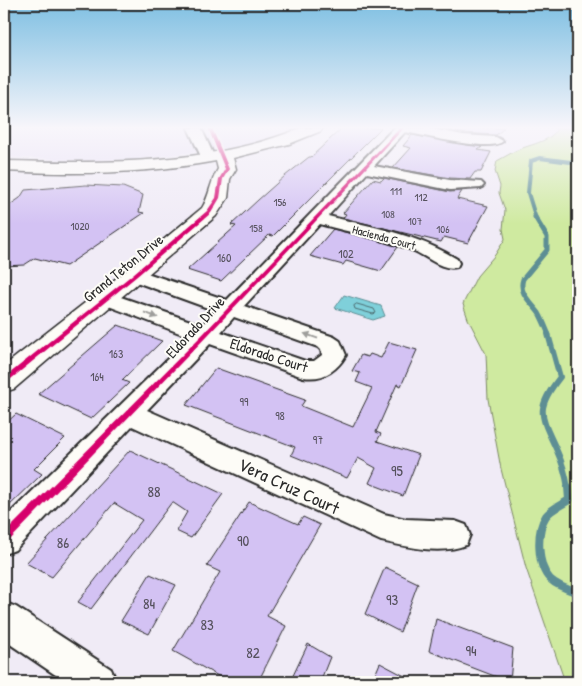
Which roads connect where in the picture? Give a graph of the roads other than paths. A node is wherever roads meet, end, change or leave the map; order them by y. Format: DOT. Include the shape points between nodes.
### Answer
graph roads {
  1 [pos="197,160"];
  2 [pos="214,160"];
  3 [pos="372,160"];
  4 [pos="4,166"];
  5 [pos="364,168"];
  6 [pos="476,185"];
  7 [pos="315,218"];
  8 [pos="450,263"];
  9 [pos="135,275"];
  10 [pos="106,298"];
  11 [pos="230,308"];
  12 [pos="206,334"];
  13 [pos="4,380"];
  14 [pos="129,413"];
  15 [pos="455,535"];
  16 [pos="4,540"];
  17 [pos="4,619"];
  18 [pos="98,682"];
  1 -- 4 [label="street" via="112,168"];
  2 -- 9 [label="street, Grand Teton Drive" via="211,170 221,179 218,198 209,212"];
  3 -- 5 [label="street, Eldorado Drive"];
  5 -- 6 [label="street" via="450,185"];
  5 -- 7 [label="street, Eldorado Drive"];
  7 -- 8 [label="street, Hacienda Court" via="418,246"];
  7 -- 11 [label="street, Eldorado Drive"];
  9 -- 10 [label="street, Grand Teton Drive"];
  9 -- 11 [label="street, Eldorado Court"];
  10 -- 12 [label="street, Eldorado Court, one-way"];
  10 -- 13 [label="street, Grand Teton Drive"];
  11 -- 12 [label="street, Eldorado Drive"];
  12 -- 11 [label="street, Eldorado Court, one-way" via="310,370 324,368 334,356 332,346 326,342"];
  12 -- 14 [label="street, Eldorado Drive"];
  14 -- 15 [label="street, Vera Cruz Court" via="381,527 406,534"];
  14 -- 16 [label="street, Eldorado Drive"];
  17 -- 18 [label="street"];
}
